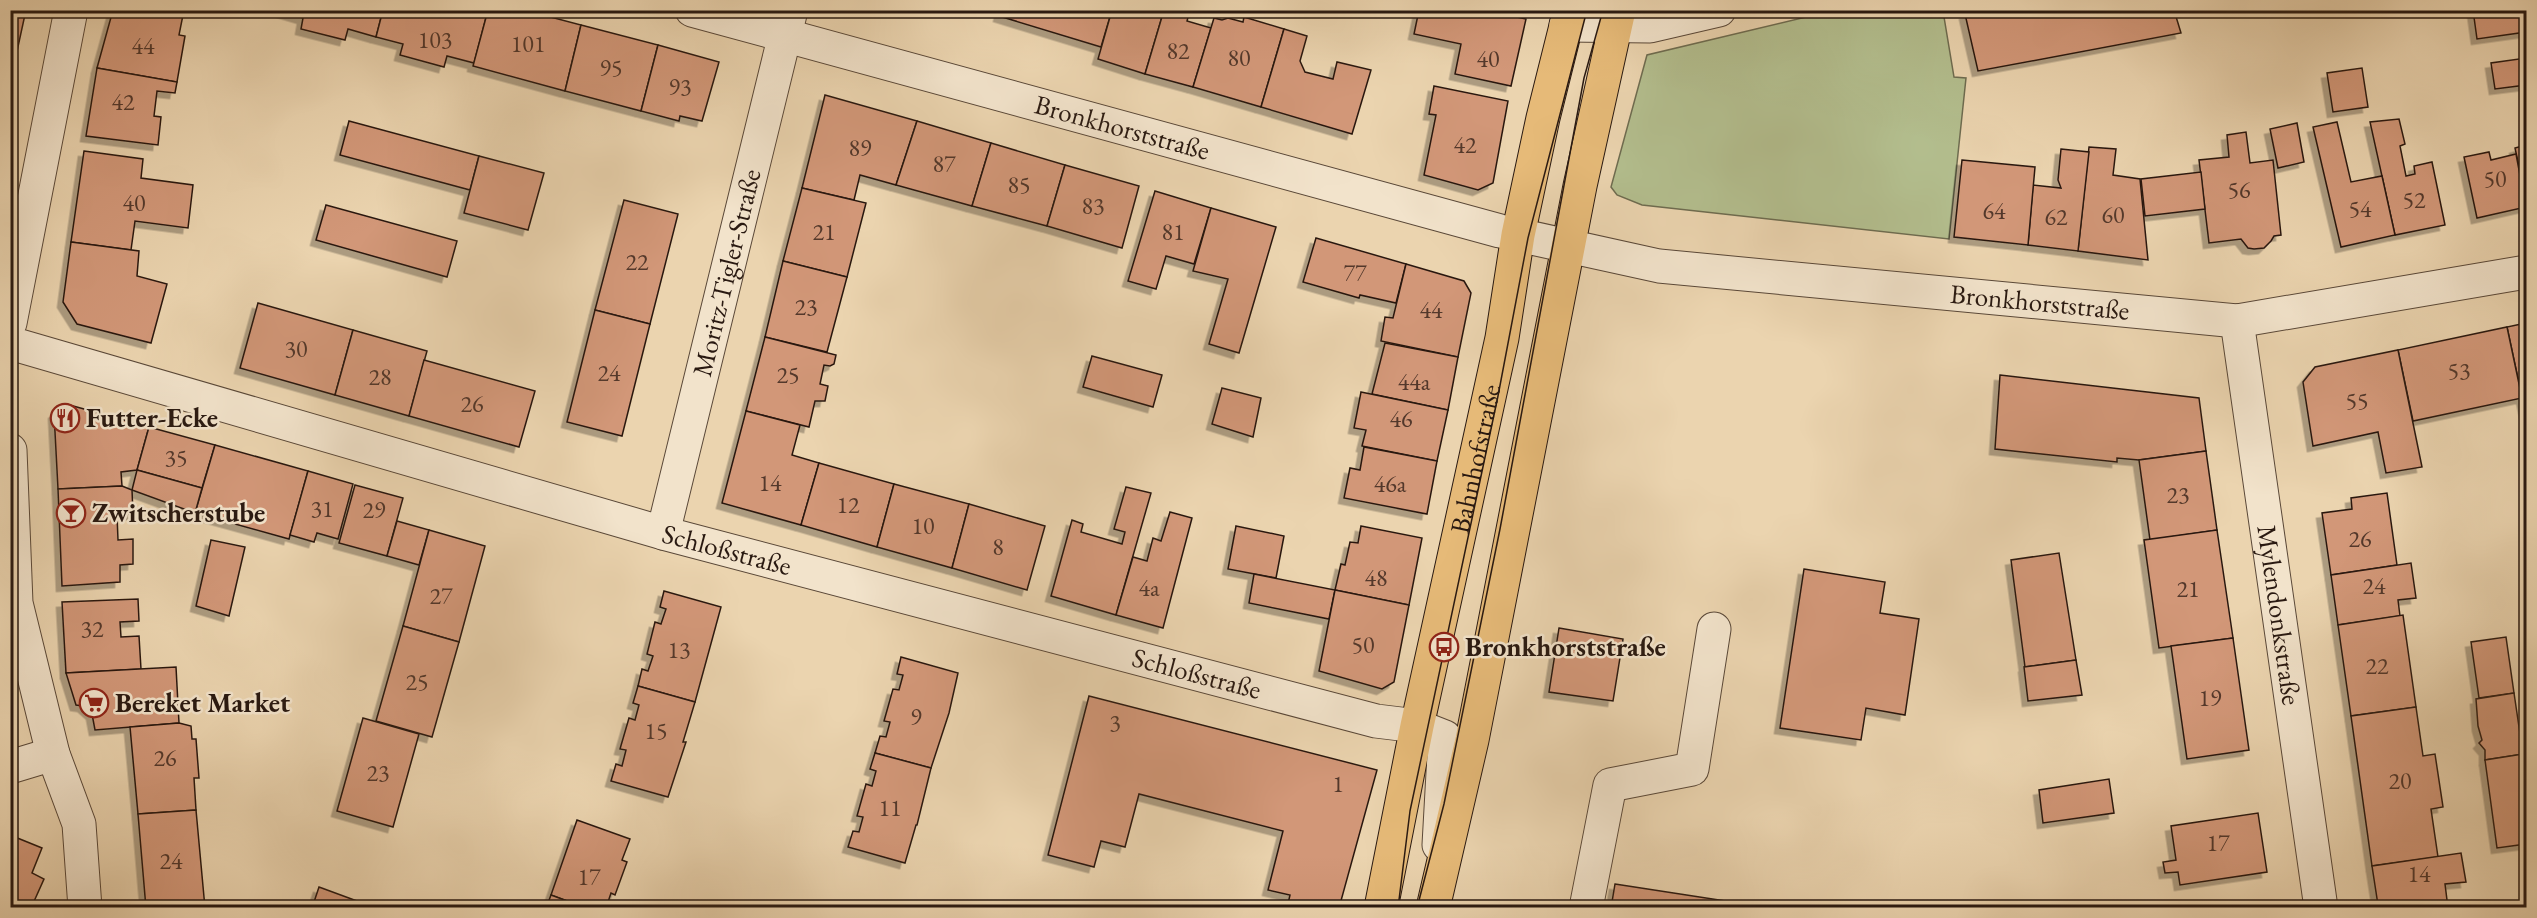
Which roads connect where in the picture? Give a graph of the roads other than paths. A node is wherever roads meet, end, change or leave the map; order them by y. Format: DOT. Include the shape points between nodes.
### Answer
graph roads {
  1 [pos="70,10"];
  2 [pos="692,10"];
  3 [pos="1719,10"];
  4 [pos="1568,18"];
  5 [pos="1617,18"];
  6 [pos="787,23"];
  7 [pos="1545,242"];
  8 [pos="2526,272"];
  9 [pos="2237,321"];
  10 [pos="10,323"];
  11 [pos="10,343"];
  12 [pos="10,450"];
  13 [pos="663,533"];
  14 [pos="1714,629"];
  15 [pos="1431,732"];
  16 [pos="53,754"];
  17 [pos="10,767"];
  18 [pos="1436,894"];
  19 [pos="85,908"];
  20 [pos="1381,908"];
  21 [pos="1586,908"];
  22 [pos="2321,908"];
  1 -- 10 [label="street"];
  2 -- 6 [label="street, Bronkhorststraße"];
  3 -- 5 [label="street" via="1650,26"];
  4 -- 5 [label="street"];
  4 -- 7 [label="main road, Bahnhofstraße" via="1543,118"];
  5 -- 7 [label="main road, Bahnhofstraße"];
  6 -- 7 [label="street, Bronkhorststraße"];
  6 -- 13 [label="street, Moritz-Tigler-Straße"];
  7 -- 9 [label="street, Bronkhorststraße" via="1659,266"];
  7 -- 15 [label="main road, Bahnhofstraße" via="1502,338"];
  7 -- 18 [label="main road, Bahnhofstraße" via="1472,740"];
  8 -- 9 [label="street, Bronkhorststraße"];
  9 -- 22 [label="street, Mylendonkstraße"];
  11 -- 13 [label="street, Schloßstraße"];
  12 -- 16 [label="street" via="16,603"];
  13 -- 15 [label="street, Schloßstraße" via="1365,718"];
  14 -- 21 [label="street" via="1692,769 1610,785"];
  15 -- 18 [label="street, Bahnhofstraße" via="1439,822"];
  15 -- 20 [label="main road, Bahnhofstraße"];
  16 -- 17 [label="street"];
  16 -- 19 [label="street" via="79,824"];
}
